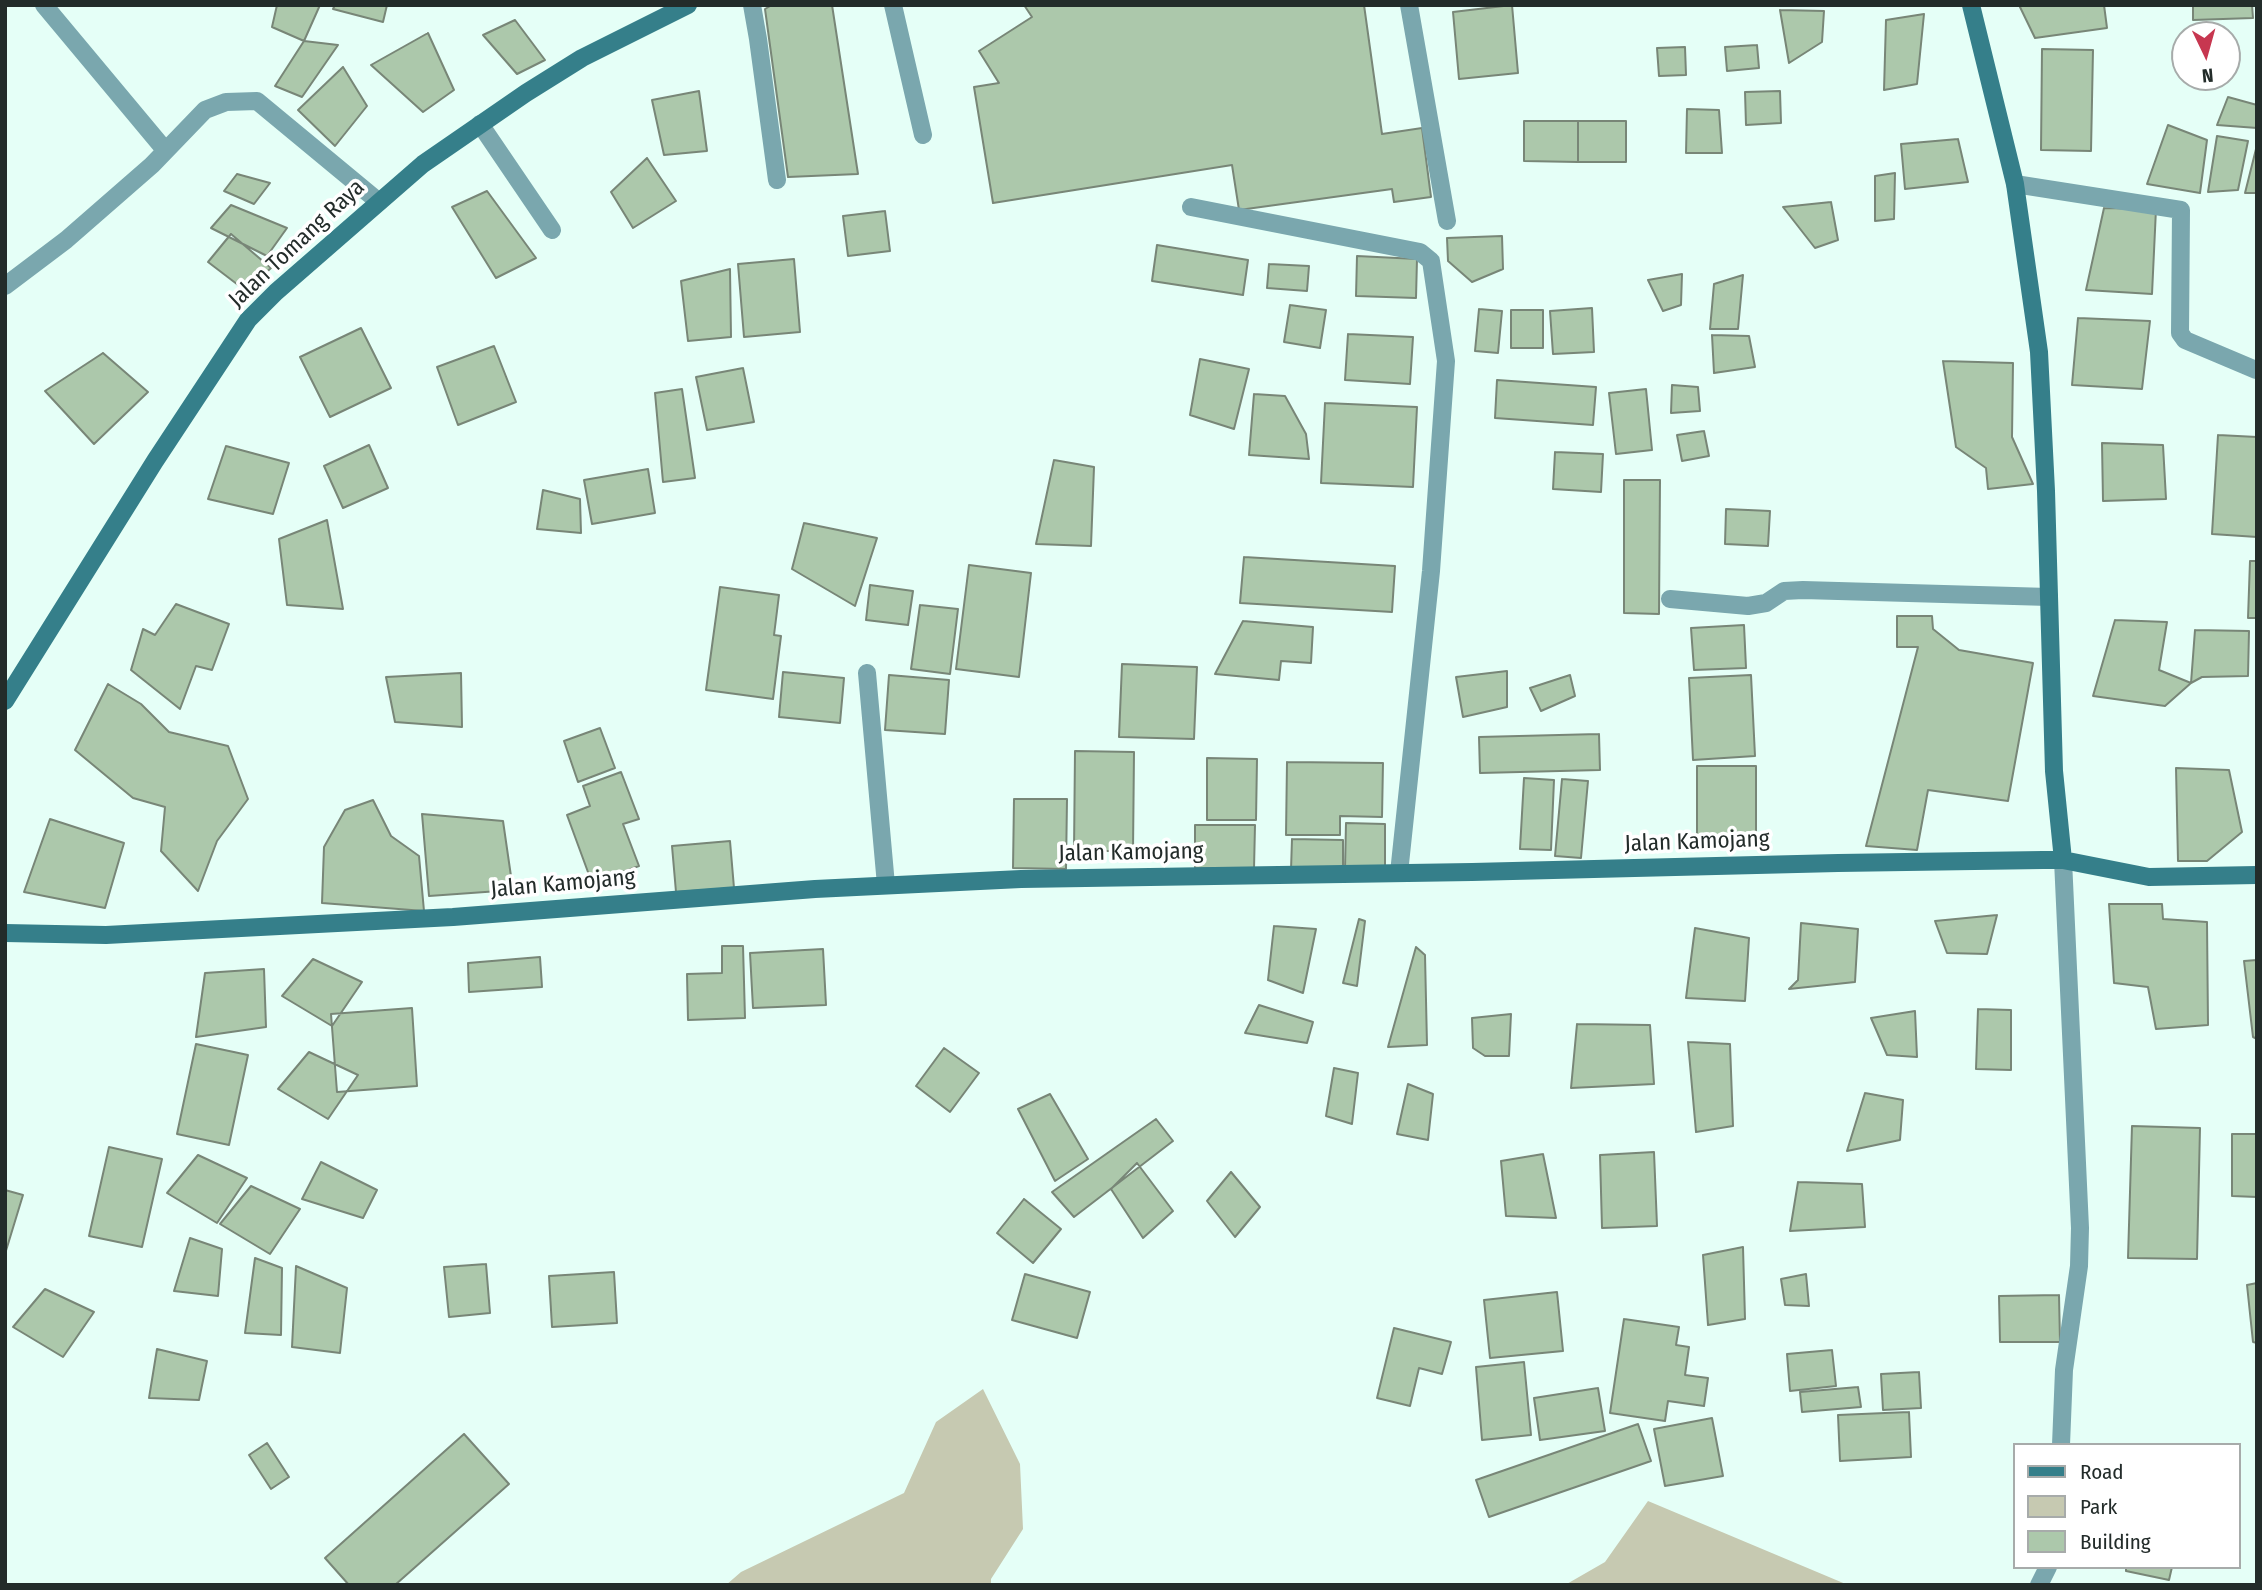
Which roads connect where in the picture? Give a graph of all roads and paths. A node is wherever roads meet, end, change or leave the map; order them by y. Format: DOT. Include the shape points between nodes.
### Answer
graph roads {
  1 [pos="44,5"];
  2 [pos="688,5"];
  3 [pos="751,5"];
  4 [pos="892,5"];
  5 [pos="1409,5"];
  6 [pos="1971,5"];
  7 [pos="480,124"];
  8 [pos="923,135"];
  9 [pos="165,150"];
  10 [pos="777,180"];
  11 [pos="2015,184"];
  12 [pos="379,202"];
  13 [pos="1191,207"];
  14 [pos="1447,221"];
  15 [pos="552,230"];
  16 [pos="5,286"];
  17 [pos="2256,370"];
  18 [pos="2049,597"];
  19 [pos="1670,599"];
  20 [pos="867,673"];
  21 [pos="5,701"];
  22 [pos="2063,860"];
  23 [pos="1399,873"];
  24 [pos="2257,875"];
  25 [pos="886,885"];
  26 [pos="5,933"];
  27 [pos="2062,1443"];
  28 [pos="2048,1569"];
  29 [pos="2039,1585"];
  1 -- 9 [label="street"];
  2 -- 7 [label="main road, Jalan Tomang Raya" via="582,58"];
  3 -- 10 [label="street"];
  4 -- 8 [label="street"];
  5 -- 14 [label="street"];
  6 -- 11 [label="main road"];
  7 -- 12 [label="main road, Jalan Tomang Raya"];
  7 -- 15 [label="street"];
  9 -- 12 [label="street" via="205,110 226,102 257,101"];
  9 -- 16 [label="street" via="66,240"];
  11 -- 17 [label="street" via="2181,211 2180,333 2185,340"];
  11 -- 18 [label="main road" via="2039,352"];
  12 -- 21 [label="main road, Jalan Tomang Raya" via="248,320"];
  13 -- 23 [label="street" via="1407,249 1431,261 1447,361 1431,571"];
  18 -- 19 [label="street" via="1802,590 1784,591 1766,603 1748,606"];
  18 -- 22 [label="main road" via="2054,771"];
  20 -- 25 [label="street"];
  22 -- 23 [label="main road, Jalan Kamojang"];
  22 -- 24 [label="main road, Jalan Kamojang" via="2148,877"];
  22 -- 27 [label="street" via="2080,1227 2064,1370"];
  23 -- 25 [label="main road, Jalan Kamojang"];
  25 -- 26 [label="main road, Jalan Kamojang" via="453,917 106,935"];
  28 -- 29 [label="street"];
}
